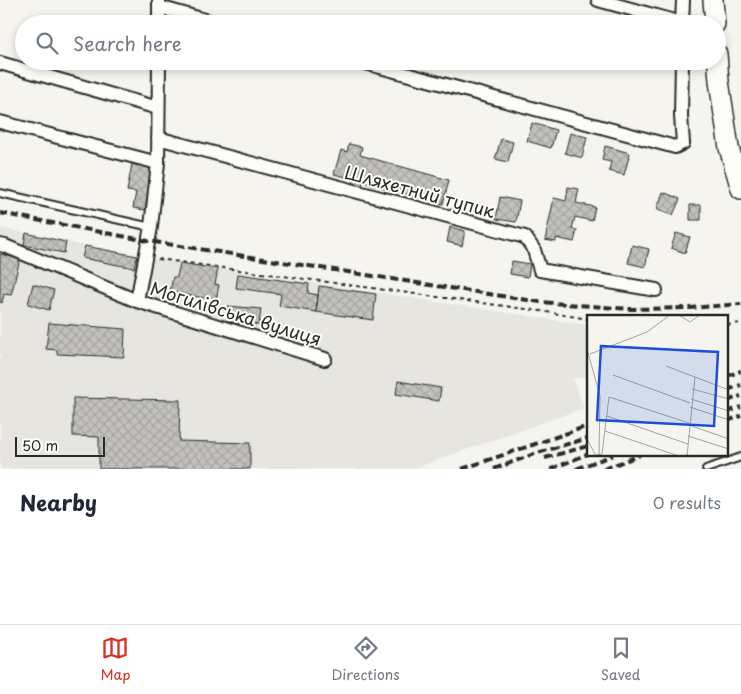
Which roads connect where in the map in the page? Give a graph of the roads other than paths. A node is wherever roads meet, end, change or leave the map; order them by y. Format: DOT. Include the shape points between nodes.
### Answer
graph roads {
  1 [pos="598,0"];
  2 [pos="683,0"];
  3 [pos="714,0"];
  4 [pos="159,4"];
  5 [pos="192,15"];
  6 [pos="650,15"];
  7 [pos="682,15"];
  8 [pos="715,15"];
  9 [pos="0,63"];
  10 [pos="15,67"];
  11 [pos="25,70"];
  12 [pos="159,70"];
  13 [pos="391,70"];
  14 [pos="682,70"];
  15 [pos="718,70"];
  16 [pos="158,108"];
  17 [pos="0,122"];
  18 [pos="158,138"];
  19 [pos="158,164"];
  20 [pos="741,189"];
  21 [pos="0,193"];
  22 [pos="151,227"];
  23 [pos="0,245"];
  24 [pos="656,290"];
  25 [pos="137,301"];
  26 [pos="326,359"];
  27 [pos="741,456"];
  28 [pos="706,469"];
  1 -- 6 [label="street"];
  2 -- 7 [label="street"];
  3 -- 8 [label="main road"];
  4 -- 5 [label="street"];
  9 -- 10 [label="street"];
  11 -- 16 [label="street"];
  12 -- 16 [label="street, Могилівська вулиця"];
  13 -- 14 [label="street" via="675,147 683,143"];
  15 -- 20 [label="main road" via="729,148"];
  16 -- 18 [label="street, Могилівська вулиця"];
  17 -- 19 [label="street"];
  18 -- 19 [label="street, Могилівська вулиця"];
  18 -- 24 [label="street, Шляхетний тупик" via="525,237 534,250 540,270"];
  19 -- 22 [label="street, Могилівська вулиця"];
  21 -- 22 [label="lane"];
  22 -- 25 [label="street, Могилівська вулиця"];
  23 -- 25 [label="street, Могилівська вулиця"];
  25 -- 26 [label="street, Могилівська вулиця"];
  27 -- 28 [label="lane"];
}
